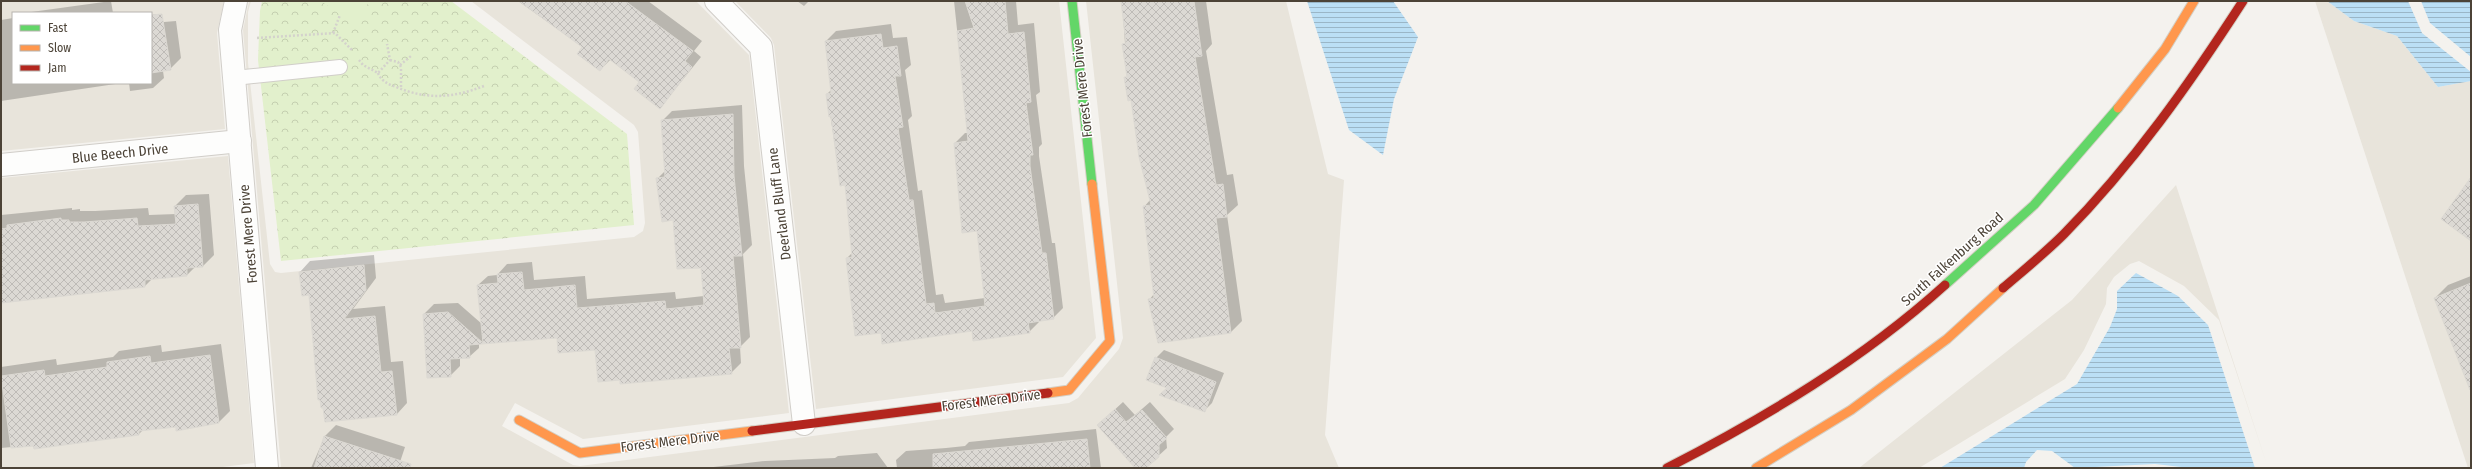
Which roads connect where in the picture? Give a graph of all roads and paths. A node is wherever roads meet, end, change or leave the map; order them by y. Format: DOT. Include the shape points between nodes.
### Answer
graph roads {
  1 [pos="236,1"];
  2 [pos="716,1"];
  3 [pos="1072,1"];
  4 [pos="2194,1"];
  5 [pos="2243,1"];
  6 [pos="340,15"];
  7 [pos="333,33"];
  8 [pos="411,56"];
  9 [pos="390,60"];
  10 [pos="400,65"];
  11 [pos="340,67"];
  12 [pos="378,73"];
  13 [pos="234,78"];
  14 [pos="484,86"];
  15 [pos="401,89"];
  16 [pos="240,141"];
  17 [pos="1,165"];
  18 [pos="1826,378"];
  19 [pos="1800,406"];
  20 [pos="519,420"];
  21 [pos="804,424"];
  22 [pos="267,468"];
  23 [pos="1667,468"];
  24 [pos="1756,468"];
  1 -- 13 [label="street, Forest Mere Drive" via="230,30"];
  2 -- 21 [label="street, Deerland Bluff Lane" via="761,48"];
  3 -- 21 [label="street, Forest Mere Drive" via="1110,341 1069,390"];
  4 -- 18 [label="street, South Falkenburg Road" via="2160,54 2098,132 2034,204 1920,308"];
  5 -- 24 [label="street" via="2197,73 2130,160 2064,234 1947,339 1851,410"];
  6 -- 7 [label="path"];
  8 -- 10 [label="path"];
  9 -- 10 [label="path"];
  10 -- 15 [label="path"];
  11 -- 13 [label="lane"];
  12 -- 15 [label="path" via="380,79"];
  13 -- 16 [label="street, Forest Mere Drive"];
  14 -- 15 [label="path" via="467,93 432,98"];
  16 -- 17 [label="street, Blue Beech Drive"];
  16 -- 22 [label="street, Forest Mere Drive"];
  18 -- 19 [label="street"];
  18 -- 23 [label="street, South Falkenburg Road" via="1740,431"];
  20 -- 21 [label="street, Forest Mere Drive" via="580,453"];
}
